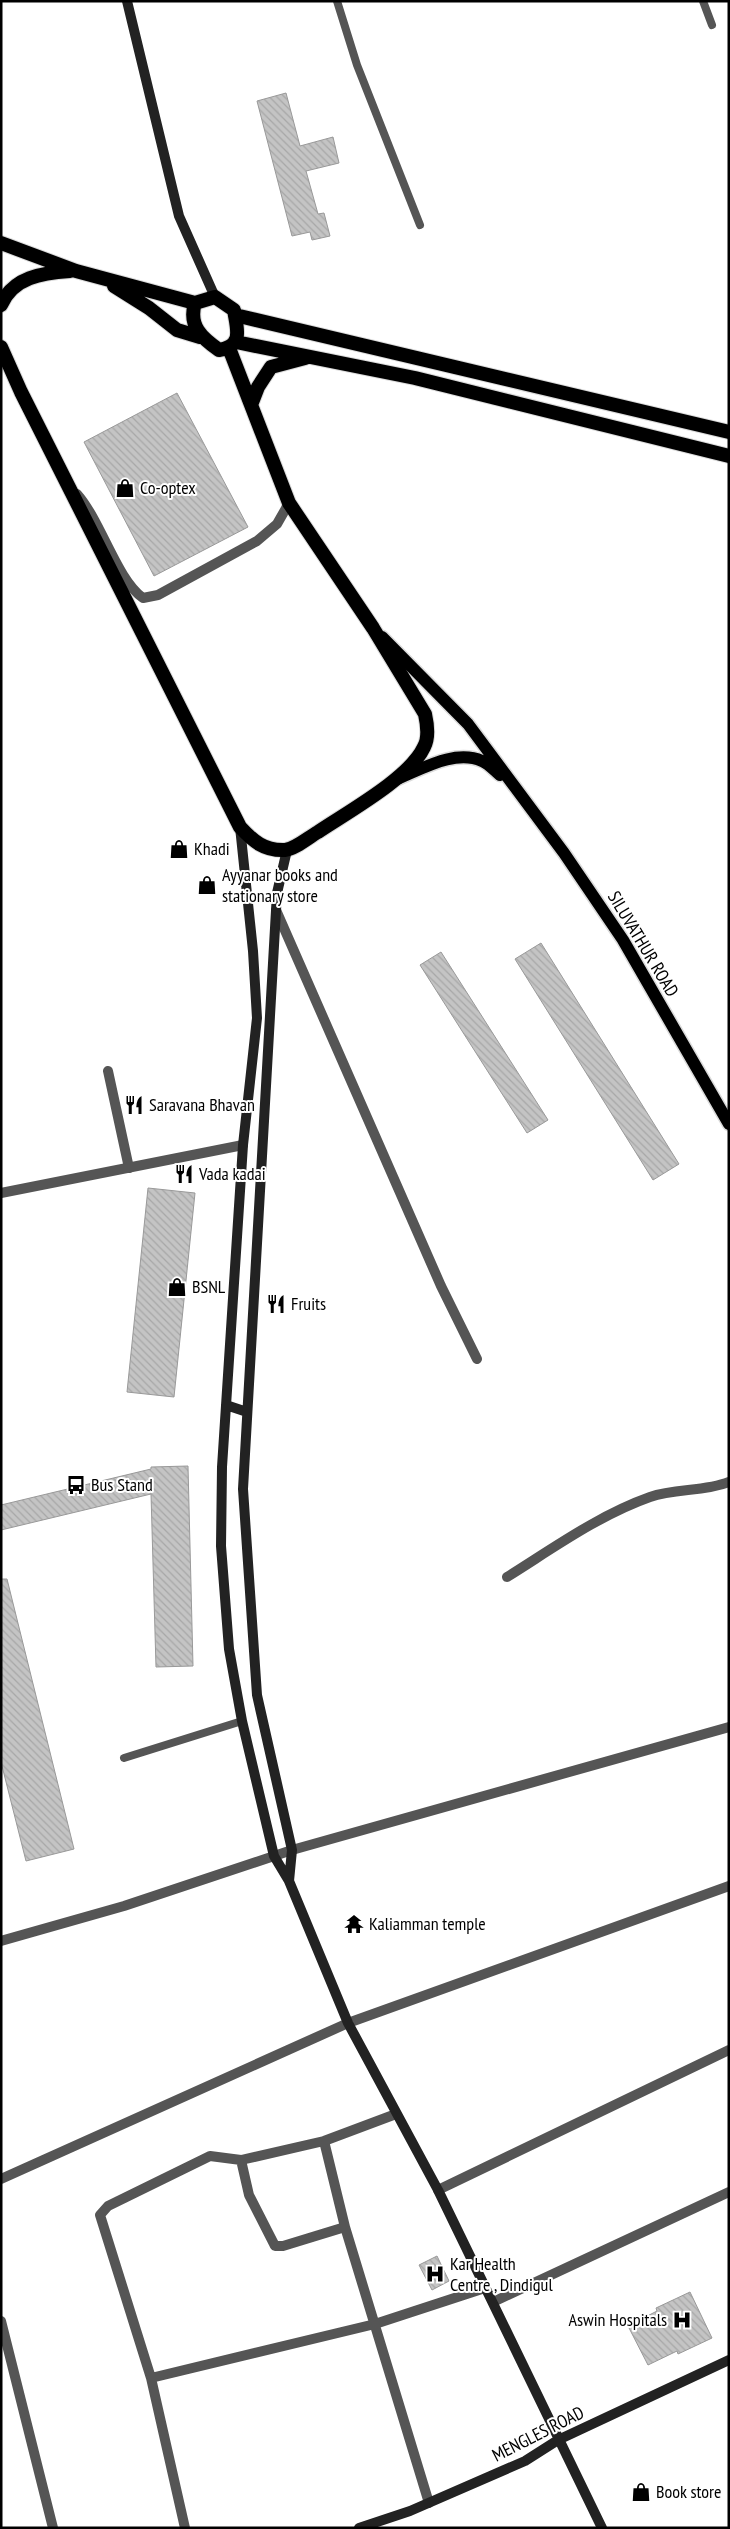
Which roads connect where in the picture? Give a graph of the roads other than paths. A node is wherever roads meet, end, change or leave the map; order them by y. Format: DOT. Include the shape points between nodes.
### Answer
graph roads {
  1 [pos="128,1"];
  2 [pos="337,1"];
  3 [pos="703,1"];
  4 [pos="712,25"];
  5 [pos="420,225"];
  6 [pos="1,243"];
  7 [pos="76,271"];
  8 [pos="98,276"];
  9 [pos="215,298"];
  10 [pos="195,304"];
  11 [pos="1,305"];
  12 [pos="235,315"];
  13 [pos="200,337"];
  14 [pos="233,345"];
  15 [pos="1,346"];
  16 [pos="308,357"];
  17 [pos="251,405"];
  18 [pos="729,432"];
  19 [pos="729,456"];
  20 [pos="69,486"];
  21 [pos="289,503"];
  22 [pos="373,628"];
  23 [pos="391,782"];
  24 [pos="517,789"];
  25 [pos="240,827"];
  26 [pos="287,850"];
  27 [pos="276,910"];
  28 [pos="108,1071"];
  29 [pos="729,1124"];
  30 [pos="242,1145"];
  31 [pos="129,1168"];
  32 [pos="1,1193"];
  33 [pos="477,1359"];
  34 [pos="226,1405"];
  35 [pos="247,1412"];
  36 [pos="729,1482"];
  37 [pos="506,1577"];
  38 [pos="242,1721"];
  39 [pos="729,1727"];
  40 [pos="124,1758"];
  41 [pos="292,1850"];
  42 [pos="274,1856"];
  43 [pos="288,1881"];
  44 [pos="729,1886"];
  45 [pos="1,1941"];
  46 [pos="348,2023"];
  47 [pos="729,2050"];
  48 [pos="396,2114"];
  49 [pos="324,2141"];
  50 [pos="241,2160"];
  51 [pos="1,2179"];
  52 [pos="438,2190"];
  53 [pos="729,2192"];
  54 [pos="345,2227"];
  55 [pos="485,2288"];
  56 [pos="492,2302"];
  57 [pos="1,2320"];
  58 [pos="376,2324"];
  59 [pos="729,2360"];
  60 [pos="150,2378"];
  61 [pos="558,2440"];
  62 [pos="429,2502"];
  63 [pos="53,2528"];
  64 [pos="185,2528"];
  65 [pos="358,2528"];
  66 [pos="602,2528"];
  1 -- 9 [label="main road" via="179,216"];
  2 -- 5 [label="lane" via="358,65"];
  3 -- 4 [label="lane"];
  6 -- 7 [label="highway"];
  7 -- 8 [label="highway"];
  7 -- 11 [label="highway" via="51,272 15,284"];
  8 -- 10 [label="highway"];
  8 -- 13 [label="highway" via="177,330"];
  9 -- 10 [label="highway"];
  9 -- 12 [label="highway" via="234,310"];
  10 -- 13 [label="highway" via="192,313"];
  12 -- 14 [label="highway" via="238,329"];
  12 -- 18 [label="highway"];
  13 -- 14 [label="highway" via="219,350"];
  14 -- 16 [label="highway"];
  14 -- 17 [label="highway"];
  15 -- 20 [label="highway"];
  16 -- 17 [label="highway" via="271,366"];
  16 -- 19 [label="highway" via="415,378"];
  17 -- 21 [label="highway"];
  20 -- 21 [label="street" via="92,513 130,586 143,598 158,595 257,541 278,524"];
  20 -- 25 [label="highway"];
  21 -- 22 [label="highway"];
  22 -- 23 [label="highway" via="425,714 427,725 425,747 413,763"];
  22 -- 24 [label="main road, SILUVATHUR ROAD" via="468,724"];
  23 -- 24 [label="main road, SILUVATHUR ROAD" via="436,763 464,756 483,761"];
  23 -- 26 [label="highway"];
  24 -- 29 [label="main road, SILUVATHUR ROAD" via="623,940"];
  25 -- 26 [label="highway" via="254,842 267,848"];
  25 -- 30 [label="main road" via="257,1018"];
  26 -- 27 [label="main road"];
  27 -- 33 [label="street" via="441,1286"];
  27 -- 35 [label="main road"];
  28 -- 31 [label="street"];
  30 -- 31 [label="street"];
  30 -- 34 [label="main road"];
  31 -- 32 [label="street"];
  34 -- 35 [label="main road"];
  34 -- 38 [label="main road" via="221,1546 229,1649"];
  35 -- 41 [label="main road" via="243,1489 257,1695"];
  36 -- 37 [label="street" via="652,1496 631,1504"];
  38 -- 40 [label="lane"];
  38 -- 42 [label="main road"];
  39 -- 41 [label="street"];
  41 -- 42 [label="street"];
  41 -- 43 [label="main road"];
  42 -- 43 [label="main road"];
  42 -- 45 [label="street" via="124,1906"];
  43 -- 46 [label="main road"];
  44 -- 46 [label="street"];
  46 -- 48 [label="main road"];
  46 -- 51 [label="street"];
  47 -- 52 [label="street"];
  48 -- 49 [label="street"];
  48 -- 52 [label="main road"];
  49 -- 50 [label="street"];
  49 -- 54 [label="street"];
  50 -- 54 [label="street" via="249,2195 275,2246"];
  50 -- 60 [label="street" via="210,2156 108,2206 100,2215"];
  52 -- 55 [label="main road"];
  53 -- 56 [label="street"];
  54 -- 58 [label="street"];
  55 -- 56 [label="main road"];
  55 -- 58 [label="street"];
  56 -- 61 [label="main road"];
  57 -- 63 [label="street"];
  58 -- 60 [label="street"];
  58 -- 62 [label="street"];
  59 -- 61 [label="main road, MENGLES ROAD"];
  60 -- 64 [label="street"];
  61 -- 62 [label="main road, MENGLES ROAD" via="525,2461"];
  61 -- 66 [label="main road"];
  62 -- 65 [label="main road, MENGLES ROAD"];
}
